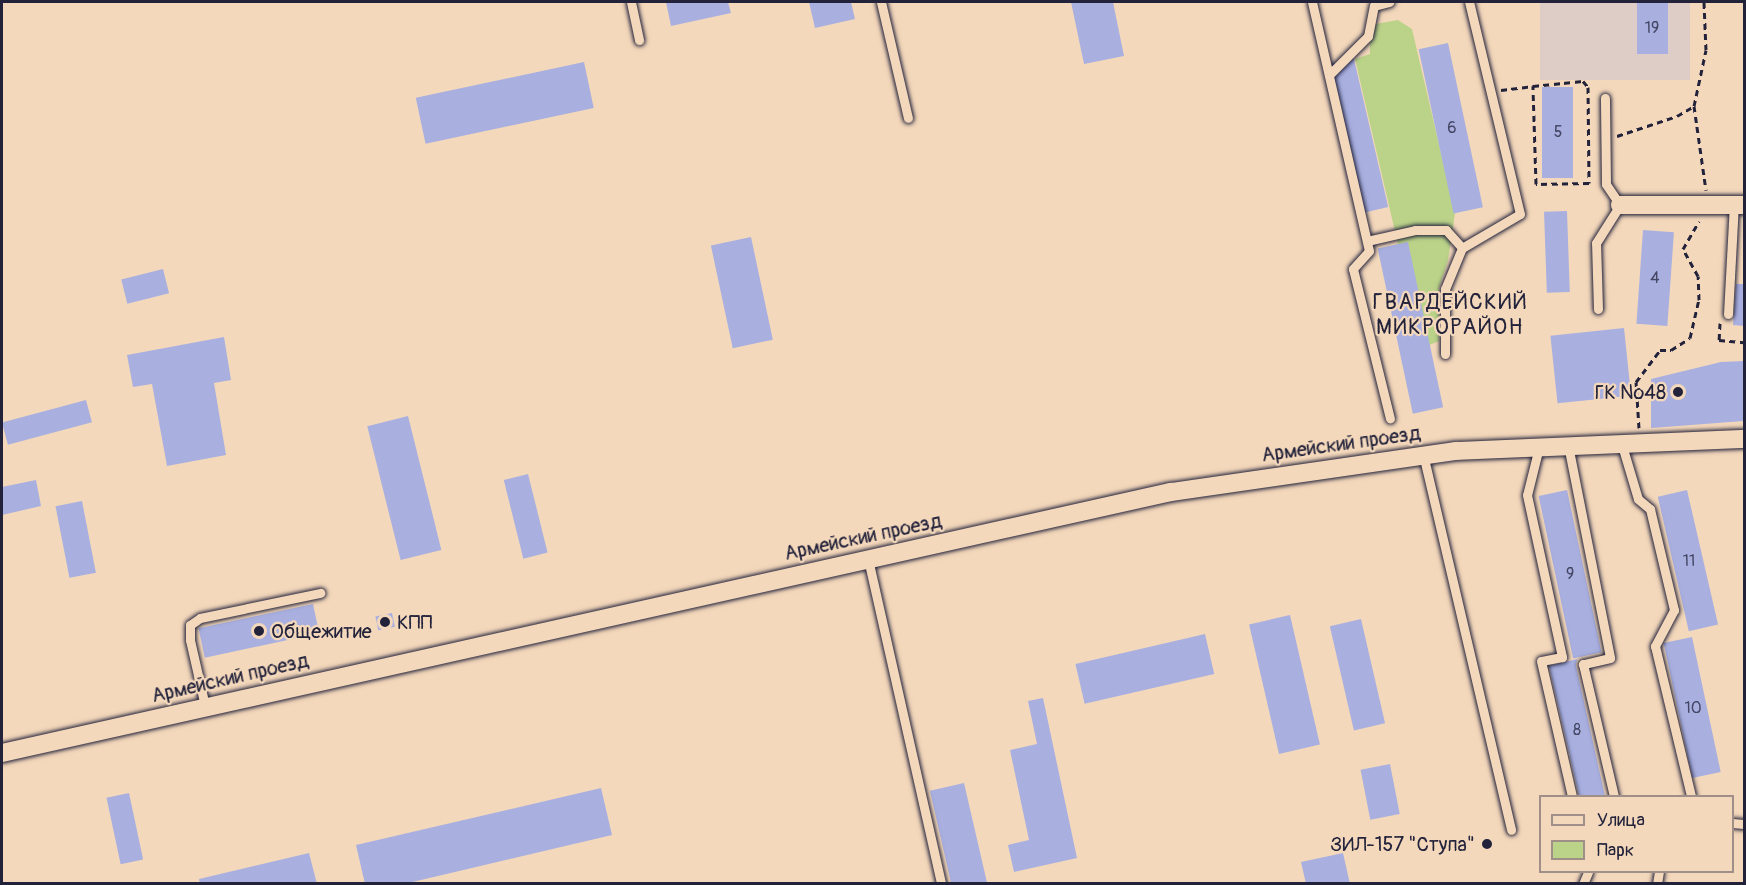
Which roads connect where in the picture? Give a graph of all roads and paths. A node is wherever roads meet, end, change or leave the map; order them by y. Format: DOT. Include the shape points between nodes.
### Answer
graph roads {
  1 [pos="631,2"];
  2 [pos="881,2"];
  3 [pos="1312,2"];
  4 [pos="1389,2"];
  5 [pos="1469,2"];
  6 [pos="1704,2"];
  7 [pos="639,40"];
  8 [pos="1329,75"];
  9 [pos="1533,86"];
  10 [pos="1491,91"];
  11 [pos="1605,98"];
  12 [pos="1694,106"];
  13 [pos="908,118"];
  14 [pos="1605,142"];
  15 [pos="1589,151"];
  16 [pos="1620,204"];
  17 [pos="1708,204"];
  18 [pos="1739,205"];
  19 [pos="1367,241"];
  20 [pos="1462,248"];
  21 [pos="1598,309"];
  22 [pos="1728,314"];
  23 [pos="1445,354"];
  24 [pos="1390,419"];
  25 [pos="1744,439"];
  26 [pos="1621,442"];
  27 [pos="1640,442"];
  28 [pos="1568,445"];
  29 [pos="1539,447"];
  30 [pos="1423,454"];
  31 [pos="867,559"];
  32 [pos="320,593"];
  33 [pos="205,706"];
  34 [pos="2,753"];
  35 [pos="1572,795"];
  36 [pos="1614,795"];
  37 [pos="1691,795"];
  38 [pos="1511,830"];
  39 [pos="941,884"];
  1 -- 7 [label="lane"];
  2 -- 13 [label="lane"];
  3 -- 8 [label="lane"];
  4 -- 8 [label="lane" via="1374,6 1368,36"];
  5 -- 10 [label="lane"];
  6 -- 12 [label="path" via="1706,50"];
  8 -- 19 [label="lane"];
  9 -- 10 [label="path"];
  9 -- 15 [label="path" via="1582,81 1588,87"];
  9 -- 15 [label="path" via="1536,184 1589,183"];
  10 -- 20 [label="lane" via="1520,214"];
  11 -- 14 [label="lane"];
  12 -- 14 [label="path"];
  12 -- 17 [label="path"];
  14 -- 15 [label="path"];
  14 -- 16 [label="lane" via="1606,184"];
  16 -- 17 [label="street"];
  16 -- 21 [label="lane" via="1596,243"];
  17 -- 18 [label="street"];
  17 -- 27 [label="path" via="1683,249 1698,276 1699,300 1690,338 1671,350 1660,350 1636,382"];
  18 -- 22 [label="lane"];
  19 -- 20 [label="lane" via="1415,230 1446,230"];
  19 -- 24 [label="lane" via="1369,251 1353,269"];
  20 -- 23 [label="lane" via="1444,289"];
  25 -- 27 [label="street, Армейский проезд"];
  26 -- 27 [label="street, Армейский проезд"];
  26 -- 28 [label="street, Армейский проезд"];
  26 -- 37 [label="lane" via="1638,499 1650,509 1674,610 1655,646"];
  28 -- 29 [label="street, Армейский проезд"];
  28 -- 36 [label="lane" via="1610,658 1583,664"];
  29 -- 30 [label="street, Армейский проезд"];
  29 -- 35 [label="lane" via="1527,495 1562,657 1541,661"];
  30 -- 31 [label="street, Армейский проезд" via="1171,492"];
  30 -- 38 [label="lane"];
  31 -- 33 [label="street, Армейский проезд"];
  31 -- 39 [label="lane"];
  32 -- 33 [label="lane" via="200,618 190,625"];
  33 -- 34 [label="street, Армейский проезд"];
}
